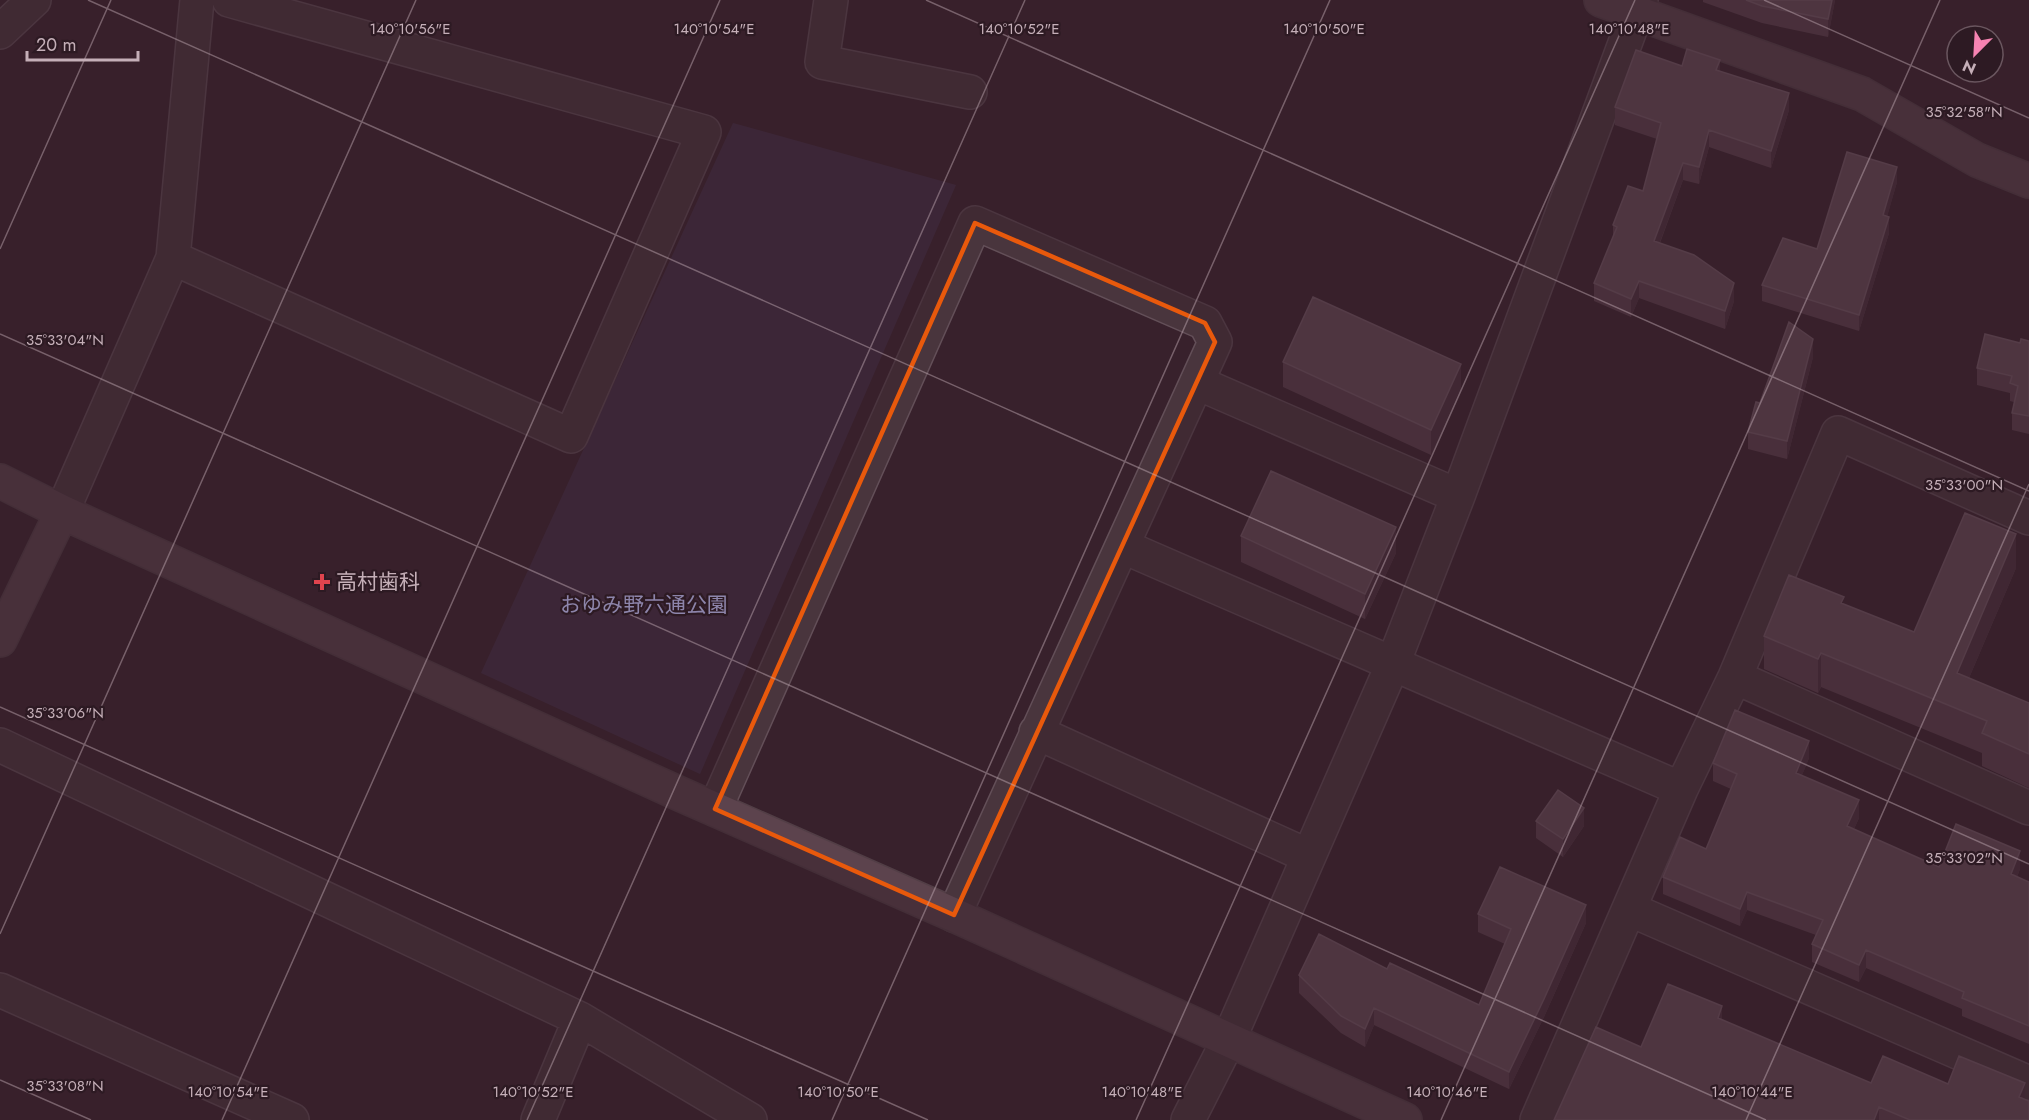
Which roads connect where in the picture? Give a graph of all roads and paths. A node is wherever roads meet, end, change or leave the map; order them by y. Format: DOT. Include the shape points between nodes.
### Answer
graph roads {
  1 [pos="34,0"];
  2 [pos="197,0"];
  3 [pos="229,0"];
  4 [pos="831,0"];
  5 [pos="1601,0"];
  6 [pos="1638,6"];
  7 [pos="0,32"];
  8 [pos="970,92"];
  9 [pos="2029,181"];
  10 [pos="173,258"];
  11 [pos="1198,383"];
  12 [pos="0,481"];
  13 [pos="1458,496"];
  14 [pos="62,512"];
  15 [pos="2029,518"];
  16 [pos="1122,546"];
  17 [pos="0,640"];
  18 [pos="1392,666"];
  19 [pos="1736,676"];
  20 [pos="1036,732"];
  21 [pos="0,745"];
  22 [pos="1681,789"];
  23 [pos="715,808"];
  24 [pos="2029,808"];
  25 [pos="1308,856"];
  26 [pos="1629,909"];
  27 [pos="954,915"];
  28 [pos="0,990"];
  29 [pos="580,1019"];
  30 [pos="1229,1039"];
  31 [pos="2029,1083"];
  32 [pos="292,1120"];
  33 [pos="538,1120"];
  34 [pos="750,1120"];
  35 [pos="1188,1120"];
  36 [pos="1405,1120"];
  37 [pos="1538,1120"];
  1 -- 7 [label="street"];
  2 -- 10 [label="street"];
  3 -- 10 [label="street" via="704,132 571,436"];
  4 -- 8 [label="street" via="822,62"];
  5 -- 6 [label="street"];
  6 -- 9 [label="street" via="1862,93 1977,160"];
  6 -- 13 [label="street"];
  10 -- 14 [label="street"];
  11 -- 13 [label="street"];
  11 -- 16 [label="street"];
  11 -- 23 [label="street" via="1215,342 1205,323 975,223"];
  12 -- 14 [label="street"];
  13 -- 18 [label="street"];
  14 -- 17 [label="street"];
  14 -- 23 [label="street"];
  15 -- 19 [label="street" via="1838,433"];
  16 -- 18 [label="street"];
  16 -- 20 [label="street"];
  18 -- 22 [label="street"];
  18 -- 25 [label="street"];
  19 -- 22 [label="street"];
  19 -- 24 [label="street"];
  20 -- 25 [label="street"];
  20 -- 27 [label="street"];
  21 -- 29 [label="street"];
  22 -- 26 [label="street"];
  23 -- 27 [label="street"];
  25 -- 30 [label="street"];
  26 -- 31 [label="street"];
  26 -- 37 [label="street"];
  27 -- 30 [label="street"];
  28 -- 32 [label="street"];
  29 -- 33 [label="street"];
  29 -- 34 [label="street"];
  30 -- 35 [label="street"];
  30 -- 36 [label="street"];
}
